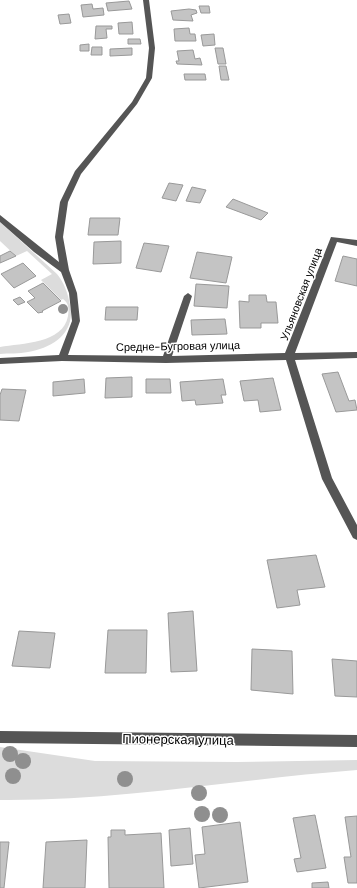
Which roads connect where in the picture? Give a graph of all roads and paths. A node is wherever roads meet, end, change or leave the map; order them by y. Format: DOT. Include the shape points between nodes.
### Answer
graph roads {
  1 [pos="146,0"];
  2 [pos="0,218"];
  3 [pos="357,243"];
  4 [pos="65,270"];
  5 [pos="188,296"];
  6 [pos="357,355"];
  7 [pos="289,356"];
  8 [pos="62,358"];
  9 [pos="0,360"];
  10 [pos="166,360"];
  11 [pos="357,535"];
  12 [pos="0,737"];
  13 [pos="357,741"];
  1 -- 4 [label="street" via="152,48 149,78 135,102 89,159 64,202 59,237"];
  2 -- 4 [label="street"];
  3 -- 7 [label="street, Ульяновская улица" via="334,239"];
  4 -- 8 [label="street" via="73,293 76,321"];
  5 -- 10 [label="street"];
  6 -- 7 [label="street, Средне-Бугровая улица"];
  7 -- 10 [label="street, Средне-Бугровая улица"];
  7 -- 11 [label="street" via="327,479"];
  8 -- 9 [label="street, Средне-Бугровая улица"];
  8 -- 10 [label="street, Средне-Бугровая улица"];
  12 -- 13 [label="street, Пионерская улица"];
}
